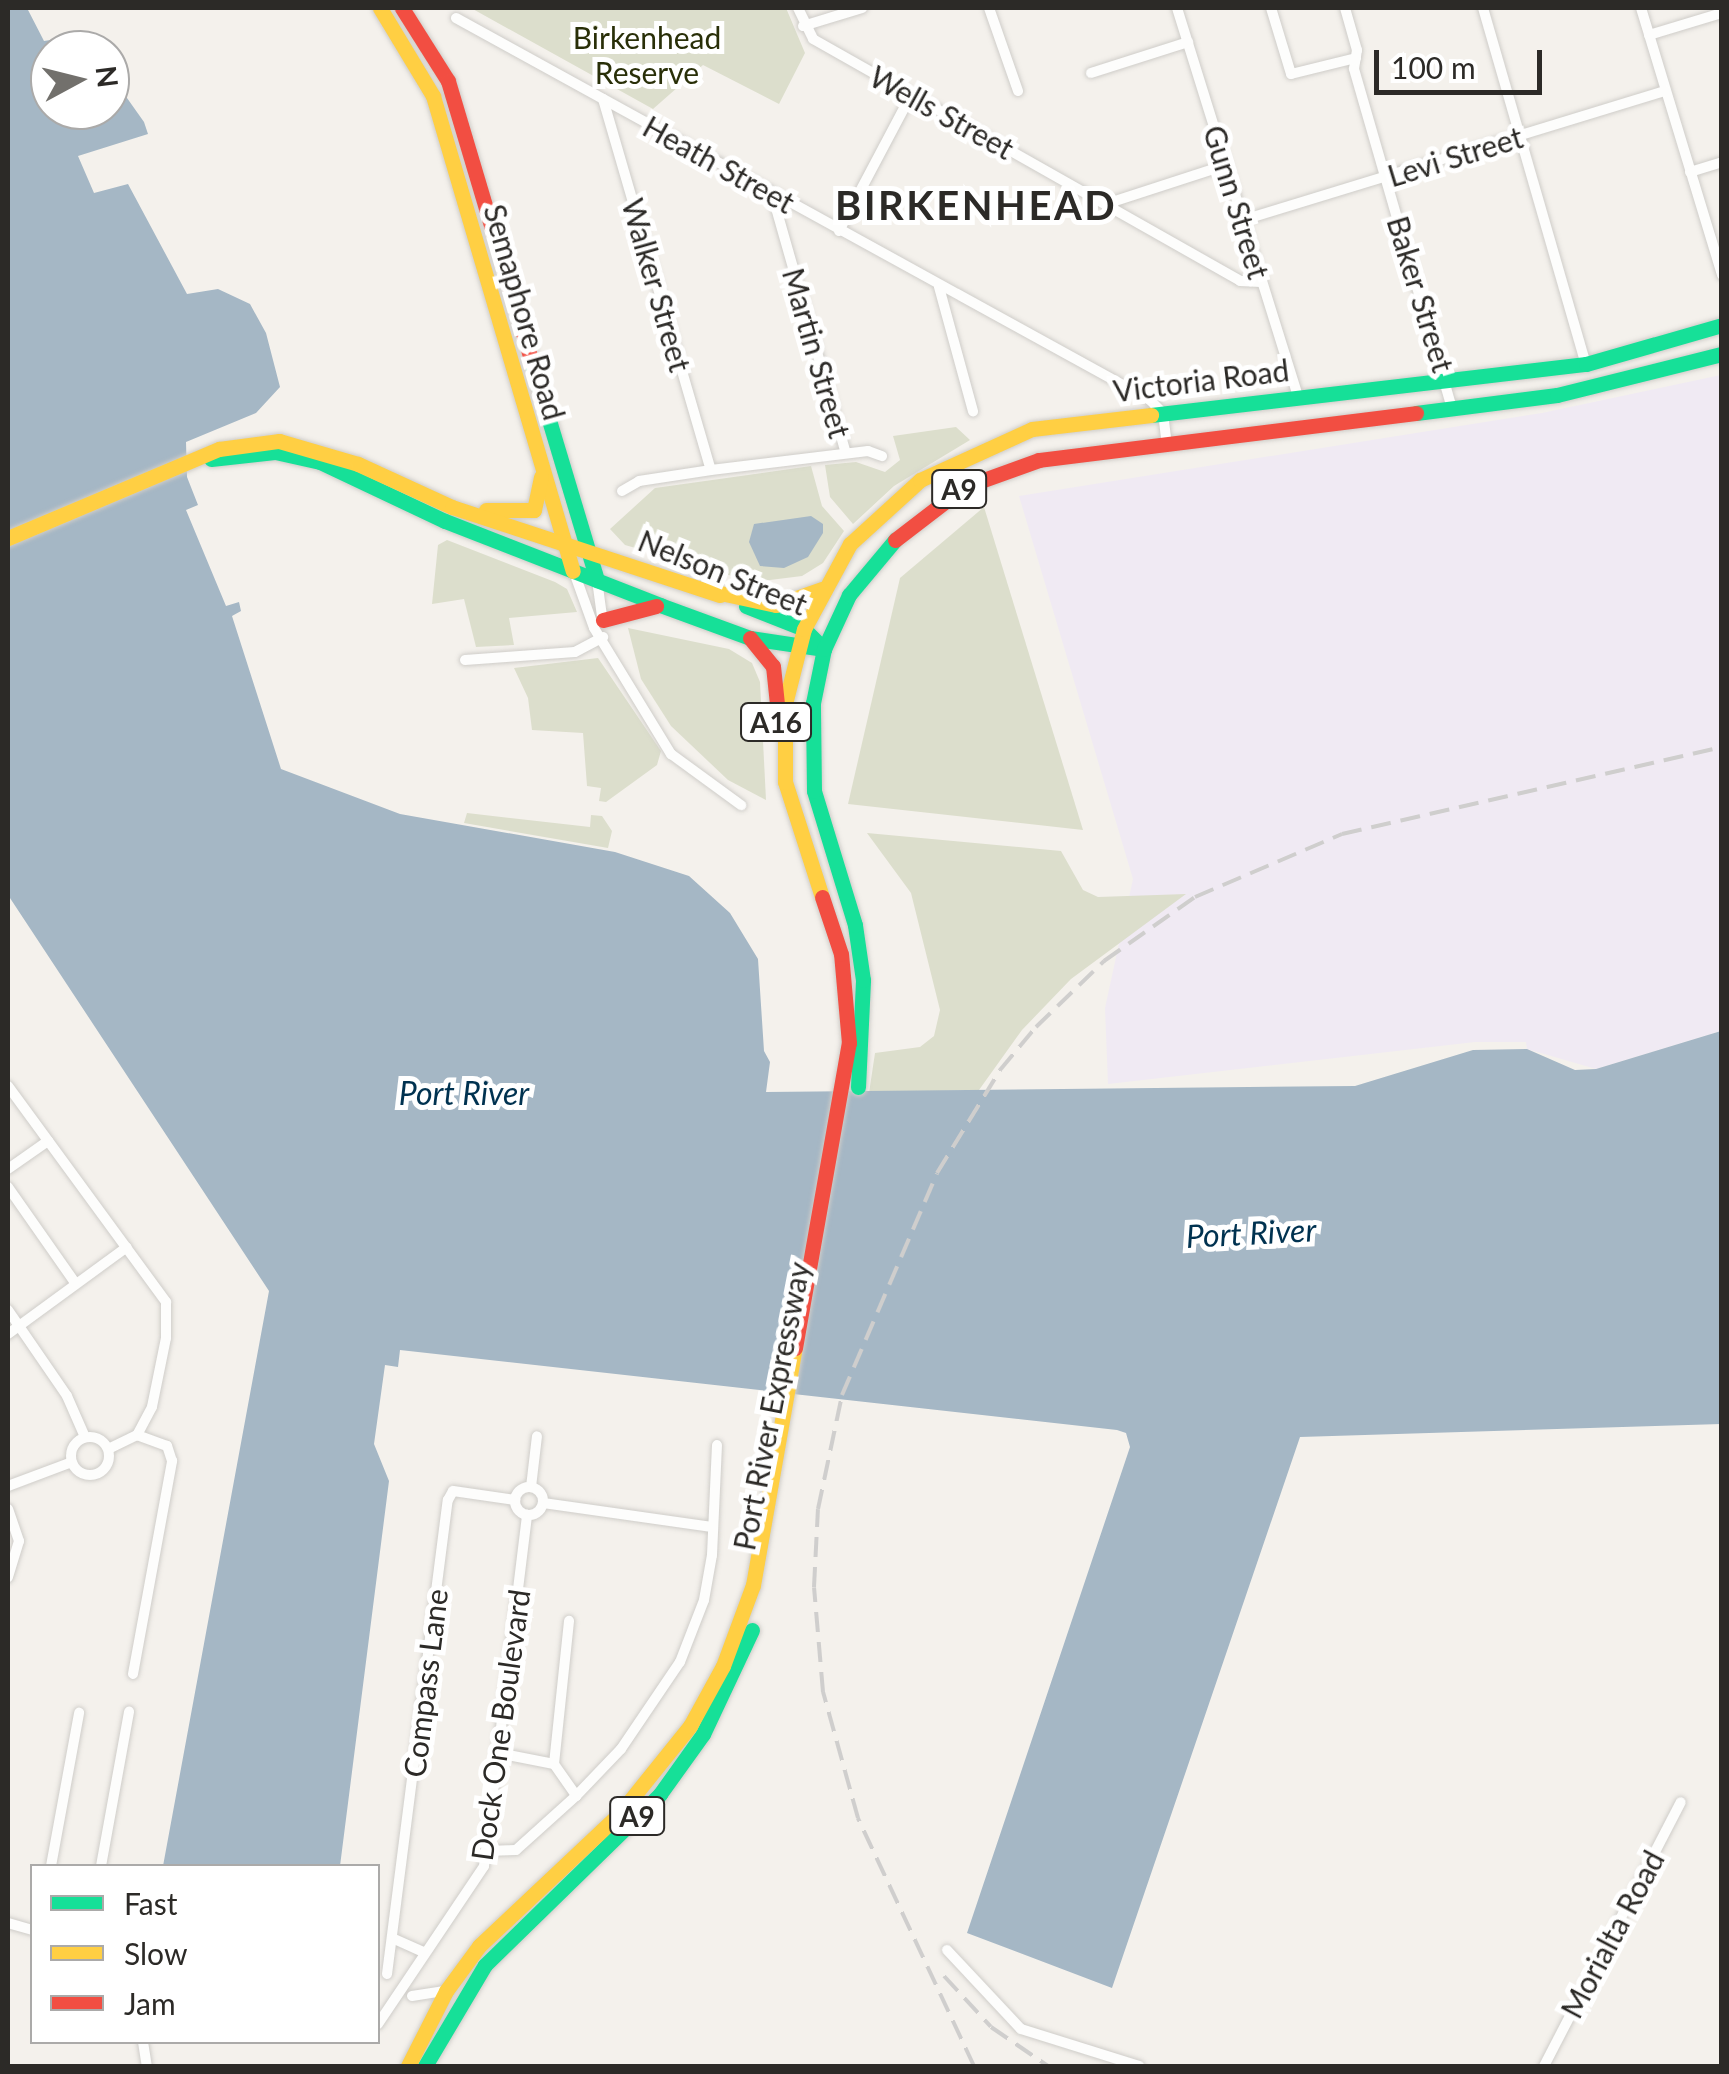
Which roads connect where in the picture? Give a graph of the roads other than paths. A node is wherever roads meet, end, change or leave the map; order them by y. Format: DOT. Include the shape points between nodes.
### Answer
graph roads {
  1 [pos="380,8"];
  2 [pos="798,8"];
  3 [pos="862,8"];
  4 [pos="989,8"];
  5 [pos="1177,8"];
  6 [pos="1270,8"];
  7 [pos="1345,8"];
  8 [pos="1483,8"];
  9 [pos="1641,8"];
  10 [pos="407,10"];
  11 [pos="1722,13"];
  12 [pos="456,18"];
  13 [pos="803,26"];
  14 [pos="1649,35"];
  15 [pos="1188,42"];
  16 [pos="1356,58"];
  17 [pos="1091,73"];
  18 [pos="1018,91"];
  19 [pos="1666,92"];
  20 [pos="911,95"];
  21 [pos="603,99"];
  22 [pos="1516,136"];
  23 [pos="1722,162"];
  24 [pos="1226,165"];
  25 [pos="1690,172"];
  26 [pos="1385,177"];
  27 [pos="772,194"];
  28 [pos="1106,204"];
  29 [pos="1243,220"];
  30 [pos="838,231"];
  31 [pos="1722,274"];
  32 [pos="1261,282"];
  33 [pos="939,287"];
  34 [pos="1722,325"];
  35 [pos="1654,348"];
  36 [pos="1722,354"];
  37 [pos="1586,364"];
  38 [pos="1664,373"];
  39 [pos="1448,378"];
  40 [pos="1298,397"];
  41 [pos="1452,408"];
  42 [pos="974,410"];
  43 [pos="1163,413"];
  44 [pos="1167,444"];
  45 [pos="846,453"];
  46 [pos="882,456"];
  47 [pos="200,461"];
  48 [pos="711,470"];
  49 [pos="541,473"];
  50 [pos="622,491"];
  51 [pos="452,506"];
  52 [pos="8,538"];
  53 [pos="564,542"];
  54 [pos="588,550"];
  55 [pos="574,571"];
  56 [pos="597,580"];
  57 [pos="822,589"];
  58 [pos="712,591"];
  59 [pos="660,605"];
  60 [pos="603,620"];
  61 [pos="804,630"];
  62 [pos="603,637"];
  63 [pos="750,638"];
  64 [pos="824,649"];
  65 [pos="795,657"];
  66 [pos="466,660"];
  67 [pos="741,805"];
  68 [pos="790,814"];
  69 [pos="856,1018"];
  70 [pos="8,1086"];
  71 [pos="48,1141"];
  72 [pos="8,1169"];
  73 [pos="8,1187"];
  74 [pos="126,1247"];
  75 [pos="76,1284"];
  76 [pos="8,1310"];
  77 [pos="19,1325"];
  78 [pos="8,1334"];
  79 [pos="137,1435"];
  80 [pos="538,1436"];
  81 [pos="85,1438"];
  82 [pos="717,1445"];
  83 [pos="108,1449"];
  84 [pos="72,1462"];
  85 [pos="8,1486"];
  86 [pos="531,1488"];
  87 [pos="515,1500"];
  88 [pos="543,1503"];
  89 [pos="8,1508"];
  90 [pos="527,1515"];
  91 [pos="771,1522"];
  92 [pos="712,1527"];
  93 [pos="8,1577"];
  94 [pos="569,1621"];
  95 [pos="133,1674"];
  96 [pos="129,1712"];
  97 [pos="79,1713"];
  98 [pos="498,1753"];
  99 [pos="554,1764"];
  100 [pos="576,1796"];
  101 [pos="1681,1802"];
  102 [pos="486,1851"];
  103 [pos="51,1864"];
  104 [pos="101,1864"];
  105 [pos="392,1938"];
  106 [pos="946,1950"];
  107 [pos="424,1952"];
  108 [pos="387,1974"];
  109 [pos="446,1991"];
  110 [pos="412,1996"];
  111 [pos="380,2021"];
  112 [pos="408,2066"];
  113 [pos="425,2066"];
  114 [pos="1139,2066"];
  115 [pos="1544,2066"];
  1 -- 49 [label="main road, Semaphore Road" via="434,96"];
  2 -- 13 [label="street"];
  3 -- 13 [label="street"];
  4 -- 18 [label="street"];
  5 -- 15 [label="street, Gunn Street"];
  6 -- 16 [label="street" via="1291,74"];
  7 -- 16 [label="street, Baker Street"];
  8 -- 22 [label="street"];
  9 -- 14 [label="street"];
  10 -- 54 [label="main road, Semaphore Road" via="436,56 460,118"];
  11 -- 14 [label="street"];
  12 -- 21 [label="street, Heath Street"];
  13 -- 20 [label="street, Wells Street" via="813,39"];
  14 -- 19 [label="street"];
  15 -- 17 [label="street"];
  15 -- 24 [label="street, Gunn Street"];
  16 -- 26 [label="street, Baker Street"];
  19 -- 22 [label="street, Levi Street"];
  19 -- 25 [label="street"];
  20 -- 28 [label="street, Wells Street"];
  20 -- 30 [label="street"];
  21 -- 27 [label="street, Heath Street"];
  21 -- 48 [label="street, Walker Street"];
  22 -- 26 [label="street, Levi Street"];
  22 -- 37 [label="street"];
  23 -- 25 [label="street"];
  24 -- 28 [label="street"];
  24 -- 29 [label="street, Gunn Street"];
  25 -- 31 [label="street"];
  26 -- 29 [label="street, Levi Street"];
  26 -- 39 [label="street, Baker Street"];
  27 -- 30 [label="street, Heath Street"];
  27 -- 45 [label="street, Martin Street"];
  28 -- 32 [label="street, Wells Street" via="1240,282"];
  29 -- 32 [label="street, Gunn Street"];
  30 -- 33 [label="street, Heath Street"];
  32 -- 40 [label="street, Gunn Street"];
  33 -- 42 [label="street"];
  33 -- 43 [label="street, Heath Street"];
  34 -- 35 [label="main road, Victoria Road / A9"];
  35 -- 37 [label="main road, Victoria Road / A9"];
  35 -- 38 [label="main road"];
  36 -- 38 [label="main road, A9"];
  37 -- 39 [label="main road, Victoria Road / A9"];
  38 -- 41 [label="main road, Victoria Road / A9"];
  39 -- 40 [label="main road, Victoria Road / A9"];
  39 -- 41 [label="street, Baker Street"];
  40 -- 43 [label="main road, Victoria Road / A9"];
  41 -- 44 [label="main road, Victoria Road / A9"];
  43 -- 44 [label="street"];
  43 -- 57 [label="main road, Victoria Road / A9" via="1032,429 952,461 868,524"];
  44 -- 64 [label="main road, Victoria Road / A9" via="1039,460 949,496 867,568"];
  45 -- 46 [label="street"];
  45 -- 48 [label="street"];
  47 -- 51 [label="main road, Nelson Street" via="242,441 292,442"];
  47 -- 52 [label="main road, Nelson Street"];
  47 -- 55 [label="main road, Nelson Street" via="275,452 320,462"];
  48 -- 50 [label="street"];
  49 -- 51 [label="main road" via="534,510"];
  49 -- 53 [label="main road, Semaphore Road"];
  51 -- 53 [label="main road, Nelson Street"];
  53 -- 54 [label="main road, Nelson Street"];
  53 -- 55 [label="main road, Semaphore Road"];
  54 -- 56 [label="main road, Semaphore Road"];
  54 -- 58 [label="main road, Nelson Street"];
  55 -- 56 [label="main road, Nelson Street"];
  55 -- 62 [label="street, Semaphore Road"];
  56 -- 59 [label="main road, Nelson Street"];
  56 -- 60 [label="street, Semaphore Road"];
  57 -- 58 [label="main road" via="776,605"];
  57 -- 61 [label="main road, Victoria Road / A9"];
  58 -- 61 [label="main road, Nelson Street"];
  59 -- 60 [label="main road"];
  59 -- 63 [label="main road, Nelson Street"];
  60 -- 62 [label="street, Semaphore Road"];
  61 -- 64 [label="main road, Nelson Street"];
  61 -- 65 [label="main road, Victoria Road / A9"];
  62 -- 66 [label="street" via="575,652"];
  62 -- 67 [label="street, Semaphore Road" via="637,706 671,754"];
  63 -- 65 [label="main road, Nelson Street"];
  63 -- 68 [label="main road, A16" via="770,658 776,679 778,782"];
  64 -- 65 [label="main road, Nelson Street"];
  64 -- 69 [label="main road, Port River Expressway / A9" via="813,704 812,778 855,925"];
  65 -- 68 [label="main road, Port River Expressway / A9" via="782,741"];
  68 -- 69 [label="main road, Port River Expressway / A9" via="834,928"];
  69 -- 91 [label="main road, Port River Expressway / A9" via="861,1070"];
  70 -- 71 [label="street"];
  71 -- 72 [label="street"];
  71 -- 74 [label="street"];
  73 -- 75 [label="street"];
  74 -- 75 [label="street"];
  74 -- 79 [label="street" via="168,1315 152,1407"];
  75 -- 77 [label="street"];
  76 -- 77 [label="street"];
  77 -- 78 [label="street"];
  77 -- 81 [label="street" via="67,1396"];
  79 -- 83 [label="street"];
  79 -- 95 [label="street" via="172,1453"];
  80 -- 86 [label="street"];
  81 -- 83 [label="street" via="99,1439"];
  81 -- 84 [label="street" via="74,1446"];
  82 -- 92 [label="street"];
  83 -- 84 [label="street" via="108,1465 97,1474 80,1472"];
  84 -- 85 [label="street"];
  86 -- 87 [label="street"];
  86 -- 88 [label="street"];
  87 -- 90 [label="street"];
  87 -- 105 [label="street, Compass Lane" via="454,1491 448,1500"];
  88 -- 90 [label="street"];
  88 -- 92 [label="street"];
  89 -- 93 [label="street" via="19,1542"];
  90 -- 98 [label="street, Dock One Boulevard"];
  91 -- 109 [label="main road, Port River Expressway / A9" via="739,1627 690,1726 653,1778 512,1909"];
  91 -- 113 [label="main road, Port River Expressway / A9" via="751,1632 703,1734 660,1794 485,1965"];
  92 -- 100 [label="street" via="704,1600 680,1662 621,1749"];
  94 -- 99 [label="street"];
  96 -- 104 [label="street"];
  97 -- 103 [label="street"];
  98 -- 99 [label="street"];
  98 -- 102 [label="street, Dock One Boulevard"];
  99 -- 100 [label="street"];
  100 -- 102 [label="street" via="516,1850"];
  101 -- 115 [label="street, Morialta Road"];
  102 -- 107 [label="street, Dock One Boulevard" via="478,1878"];
  105 -- 107 [label="street"];
  105 -- 108 [label="street, Compass Lane"];
  106 -- 114 [label="street" via="1021,2029"];
  107 -- 111 [label="street, Dock One Boulevard"];
  109 -- 110 [label="street"];
  109 -- 112 [label="main road, Port River Expressway / A9"];
}
